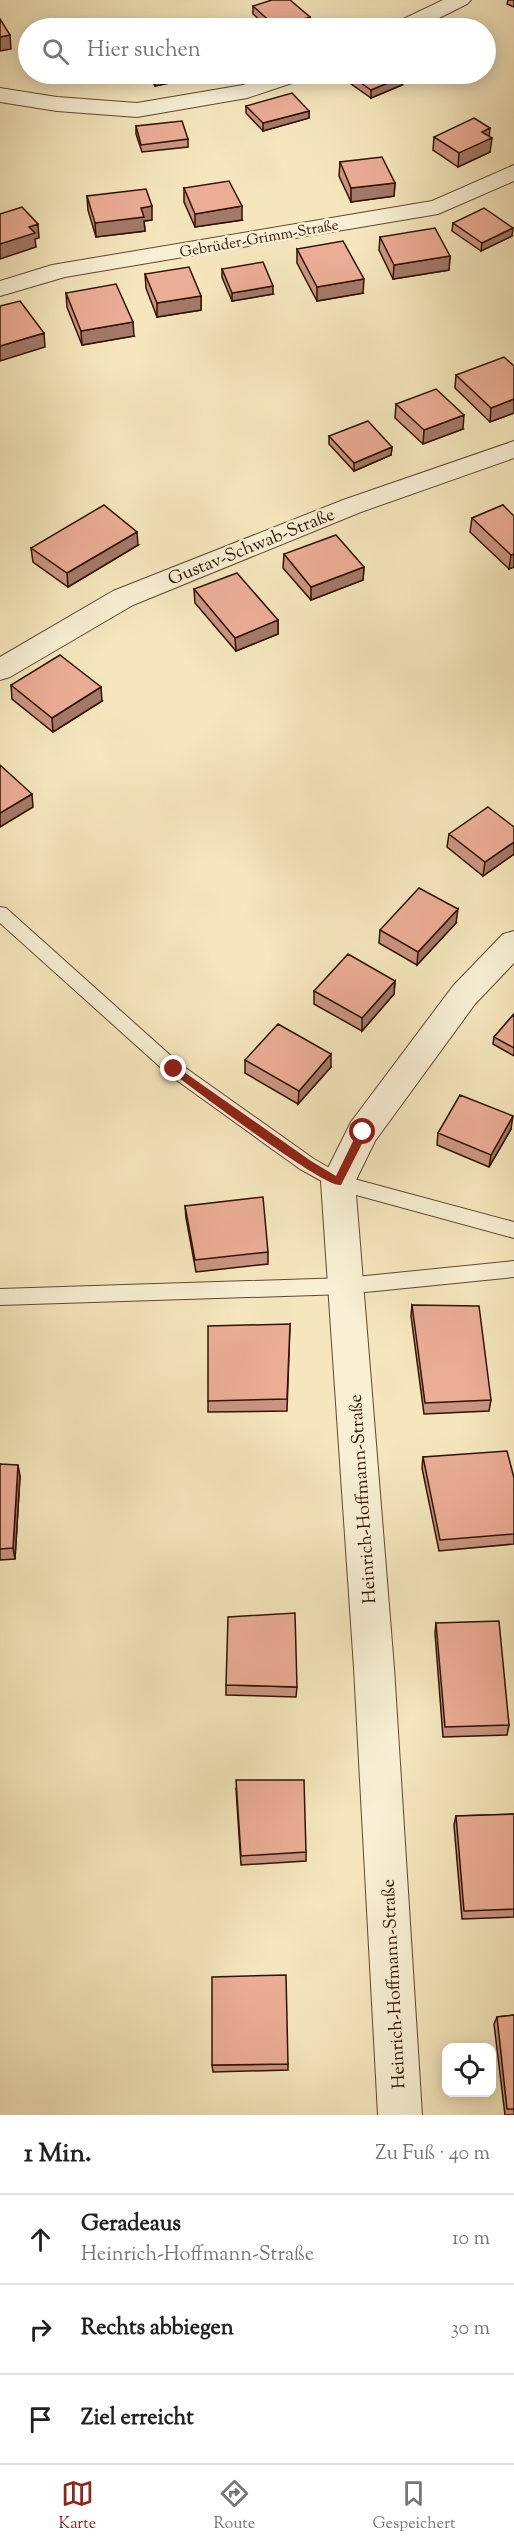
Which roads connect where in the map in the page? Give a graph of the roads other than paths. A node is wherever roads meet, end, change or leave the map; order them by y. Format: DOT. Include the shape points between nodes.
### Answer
graph roads {
  1 [pos="460,0"];
  2 [pos="423,18"];
  3 [pos="267,84"];
  4 [pos="0,95"];
  5 [pos="514,172"];
  6 [pos="0,289"];
  7 [pos="514,449"];
  8 [pos="0,670"];
  9 [pos="0,913"];
  10 [pos="514,943"];
  11 [pos="338,1182"];
  12 [pos="514,1230"];
  13 [pos="514,1269"];
  14 [pos="346,1286"];
  15 [pos="0,1296"];
  16 [pos="400,2115"];
  1 -- 2 [label="street"];
  3 -- 4 [label="street" via="137,110"];
  5 -- 6 [label="street, Gebrüder-Grimm-Straße" via="438,207 61,270"];
  7 -- 8 [label="street, Gustav-Schwab-Straße" via="352,506 123,598"];
  9 -- 11 [label="lane" via="174,1069"];
  10 -- 11 [label="street" via="464,995 376,1113"];
  11 -- 12 [label="lane"];
  11 -- 14 [label="street, Heinrich-Hoffmann-Straße"];
  13 -- 14 [label="lane"];
  14 -- 15 [label="lane"];
  14 -- 16 [label="street, Heinrich-Hoffmann-Straße" via="374,1656"];
}
